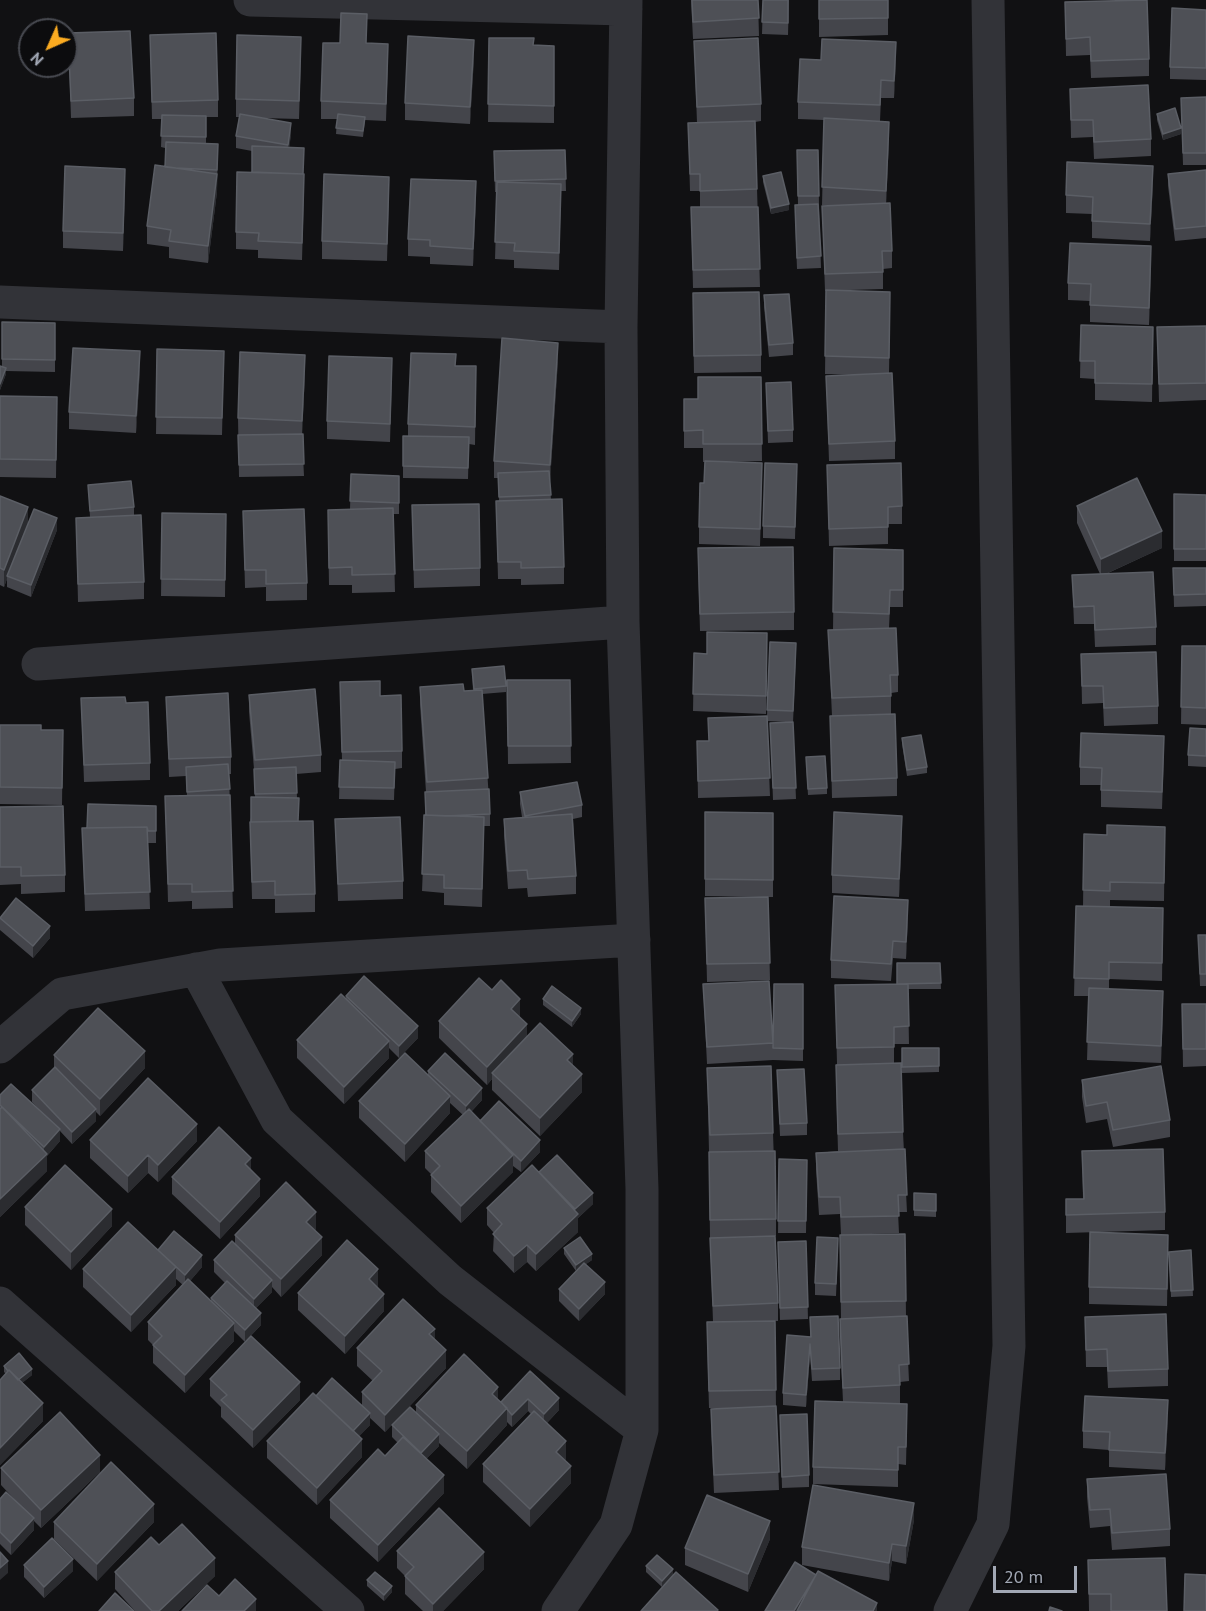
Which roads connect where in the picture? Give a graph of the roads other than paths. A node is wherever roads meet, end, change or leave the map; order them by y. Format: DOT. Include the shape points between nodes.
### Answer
graph roads {
  1 [pos="250,0"];
  2 [pos="988,0"];
  3 [pos="626,4"];
  4 [pos="0,302"];
  5 [pos="621,327"];
  6 [pos="623,622"];
  7 [pos="38,664"];
  8 [pos="634,940"];
  9 [pos="196,969"];
  10 [pos="0,1047"];
  11 [pos="0,1303"];
  12 [pos="642,1430"];
  13 [pos="348,1611"];
  14 [pos="558,1611"];
  15 [pos="950,1611"];
  1 -- 3 [label="street"];
  2 -- 15 [label="street" via="1009,1346 993,1524"];
  3 -- 5 [label="street"];
  4 -- 5 [label="street"];
  5 -- 6 [label="street"];
  6 -- 7 [label="street"];
  6 -- 8 [label="street"];
  8 -- 9 [label="street" via="220,964"];
  8 -- 12 [label="street" via="642,1190"];
  9 -- 10 [label="street" via="62,994"];
  9 -- 12 [label="street" via="277,1120 450,1280"];
  11 -- 13 [label="street"];
  12 -- 14 [label="street" via="616,1525"];
}
